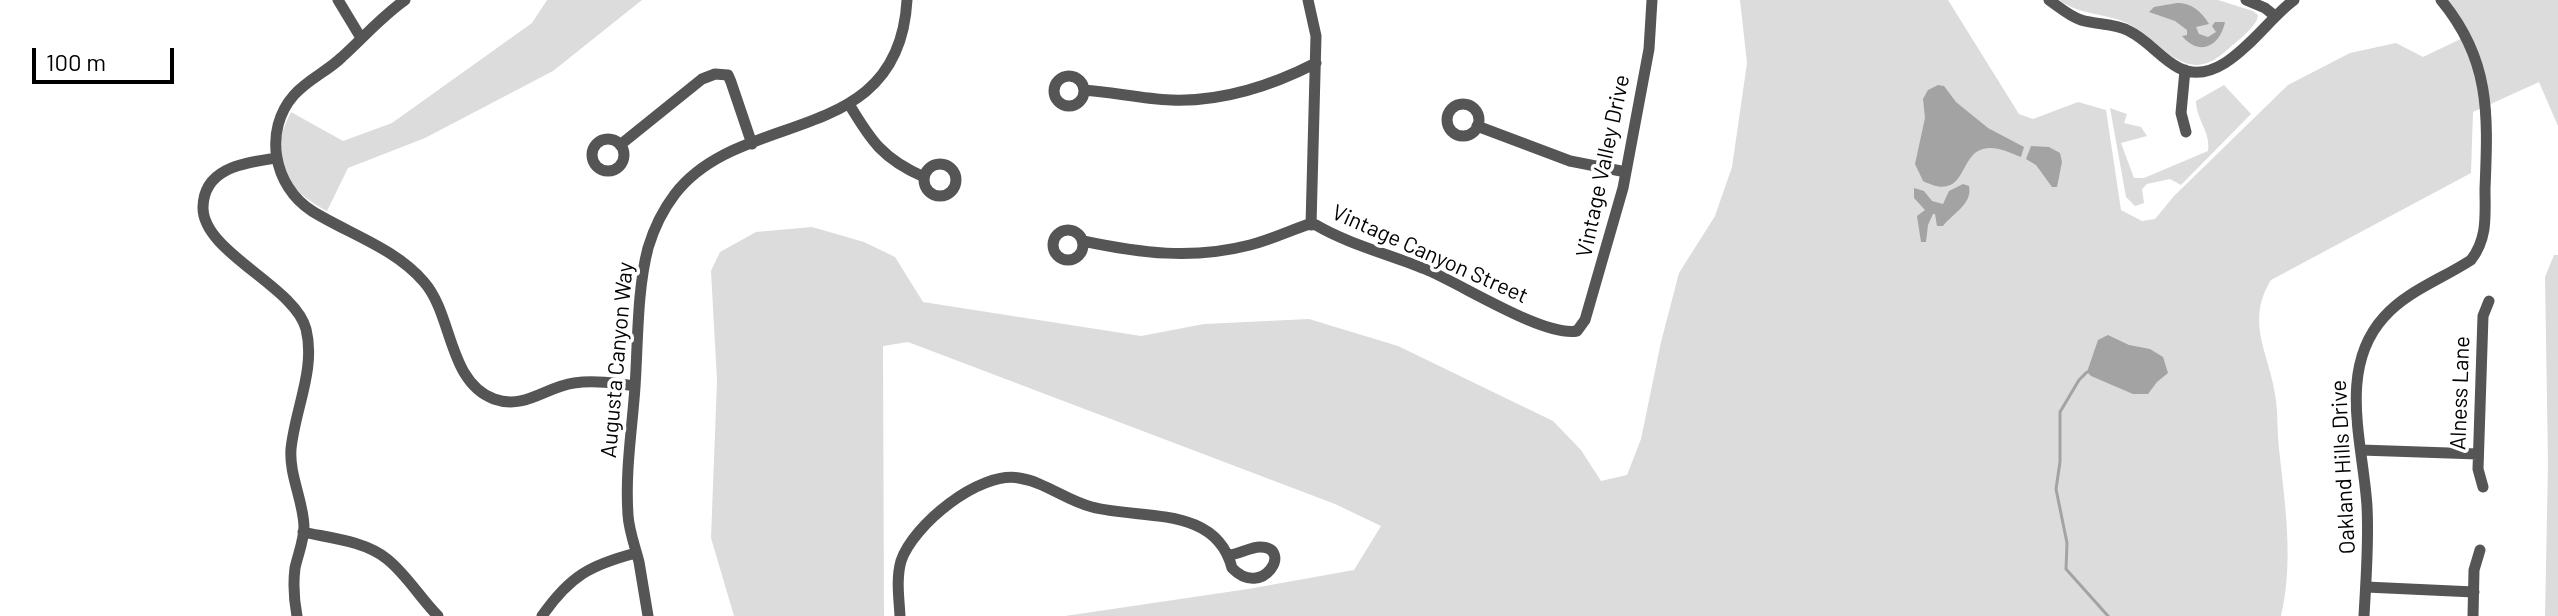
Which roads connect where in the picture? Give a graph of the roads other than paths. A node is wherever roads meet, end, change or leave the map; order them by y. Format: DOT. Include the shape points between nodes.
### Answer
graph roads {
  1 [pos="338,0"];
  2 [pos="405,0"];
  3 [pos="907,0"];
  4 [pos="1308,0"];
  5 [pos="1652,0"];
  6 [pos="2049,0"];
  7 [pos="2246,0"];
  8 [pos="2294,0"];
  9 [pos="2441,0"];
  10 [pos="2275,16"];
  11 [pos="361,38"];
  12 [pos="1316,63"];
  13 [pos="2185,70"];
  14 [pos="1084,90"];
  15 [pos="849,104"];
  16 [pos="1477,126"];
  17 [pos="2186,132"];
  18 [pos="752,144"];
  19 [pos="620,145"];
  20 [pos="276,158"];
  21 [pos="1626,172"];
  22 [pos="924,177"];
  23 [pos="1311,225"];
  24 [pos="1083,241"];
  25 [pos="2489,301"];
  26 [pos="1573,332"];
  27 [pos="635,386"];
  28 [pos="2361,450"];
  29 [pos="2478,454"];
  30 [pos="2483,487"];
  31 [pos="303,532"];
  32 [pos="2480,550"];
  33 [pos="636,553"];
  34 [pos="1229,555"];
  35 [pos="2366,587"];
  36 [pos="2474,592"];
  37 [pos="297,616"];
  38 [pos="438,616"];
  39 [pos="542,616"];
  40 [pos="648,616"];
  41 [pos="900,616"];
  42 [pos="2364,616"];
  43 [pos="2473,616"];
  1 -- 11 [label="street"];
  2 -- 11 [label="street"];
  3 -- 15 [label="street, Augusta Canyon Way" via="903,29 888,63"];
  4 -- 12 [label="street"];
  5 -- 21 [label="street, Vintage Valley Drive" via="1649,49"];
  6 -- 13 [label="street" via="2082,20 2132,32"];
  7 -- 10 [label="street"];
  8 -- 10 [label="street"];
  9 -- 28 [label="street, Oakland Hills Drive" via="2467,41 2487,108 2483,239 2471,260 2395,305 2368,339 2356,386"];
  10 -- 13 [label="street" via="2221,66 2202,73"];
  11 -- 20 [label="street" via="291,99 277,130"];
  12 -- 14 [label="street" via="1256,89 1206,98"];
  12 -- 23 [label="street"];
  13 -- 17 [label="street" via="2181,113"];
  15 -- 18 [label="street, Augusta Canyon Way"];
  15 -- 22 [label="street" via="881,152"];
  16 -- 21 [label="street" via="1570,161"];
  18 -- 19 [label="street" via="728,75 715,74"];
  18 -- 27 [label="street, Augusta Canyon Way" via="703,167 659,219 647,251"];
  20 -- 27 [label="street" via="289,189 309,209 396,257 423,280 467,378 481,392 501,401 524,402 575,382"];
  20 -- 31 [label="street" via="246,163 215,177 203,207 211,232 287,301 306,329 309,360 291,452"];
  21 -- 26 [label="street, Vintage Valley Drive" via="1585,320"];
  23 -- 24 [label="street, Vintage Canyon Street" via="1248,245 1192,254 1145,253"];
  23 -- 26 [label="street, Vintage Canyon Street" via="1427,270 1500,307"];
  25 -- 29 [label="street, Alness Lane" via="2483,316"];
  27 -- 33 [label="street, Augusta Canyon Way" via="627,494"];
  28 -- 29 [label="street"];
  28 -- 35 [label="street, Oakland Hills Drive"];
  29 -- 30 [label="street, Alness Lane"];
  31 -- 37 [label="street" via="294,582"];
  31 -- 38 [label="street" via="378,553"];
  32 -- 36 [label="street"];
  33 -- 39 [label="street" via="572,579"];
  33 -- 40 [label="street, Augusta Canyon Way"];
  34 -- 41 [label="street" via="1210,533 1182,520 1108,511 1028,480 998,478 961,495 907,548 899,572"];
  35 -- 36 [label="street"];
  35 -- 42 [label="street, Oakland Hills Drive"];
  36 -- 43 [label="street"];
}
